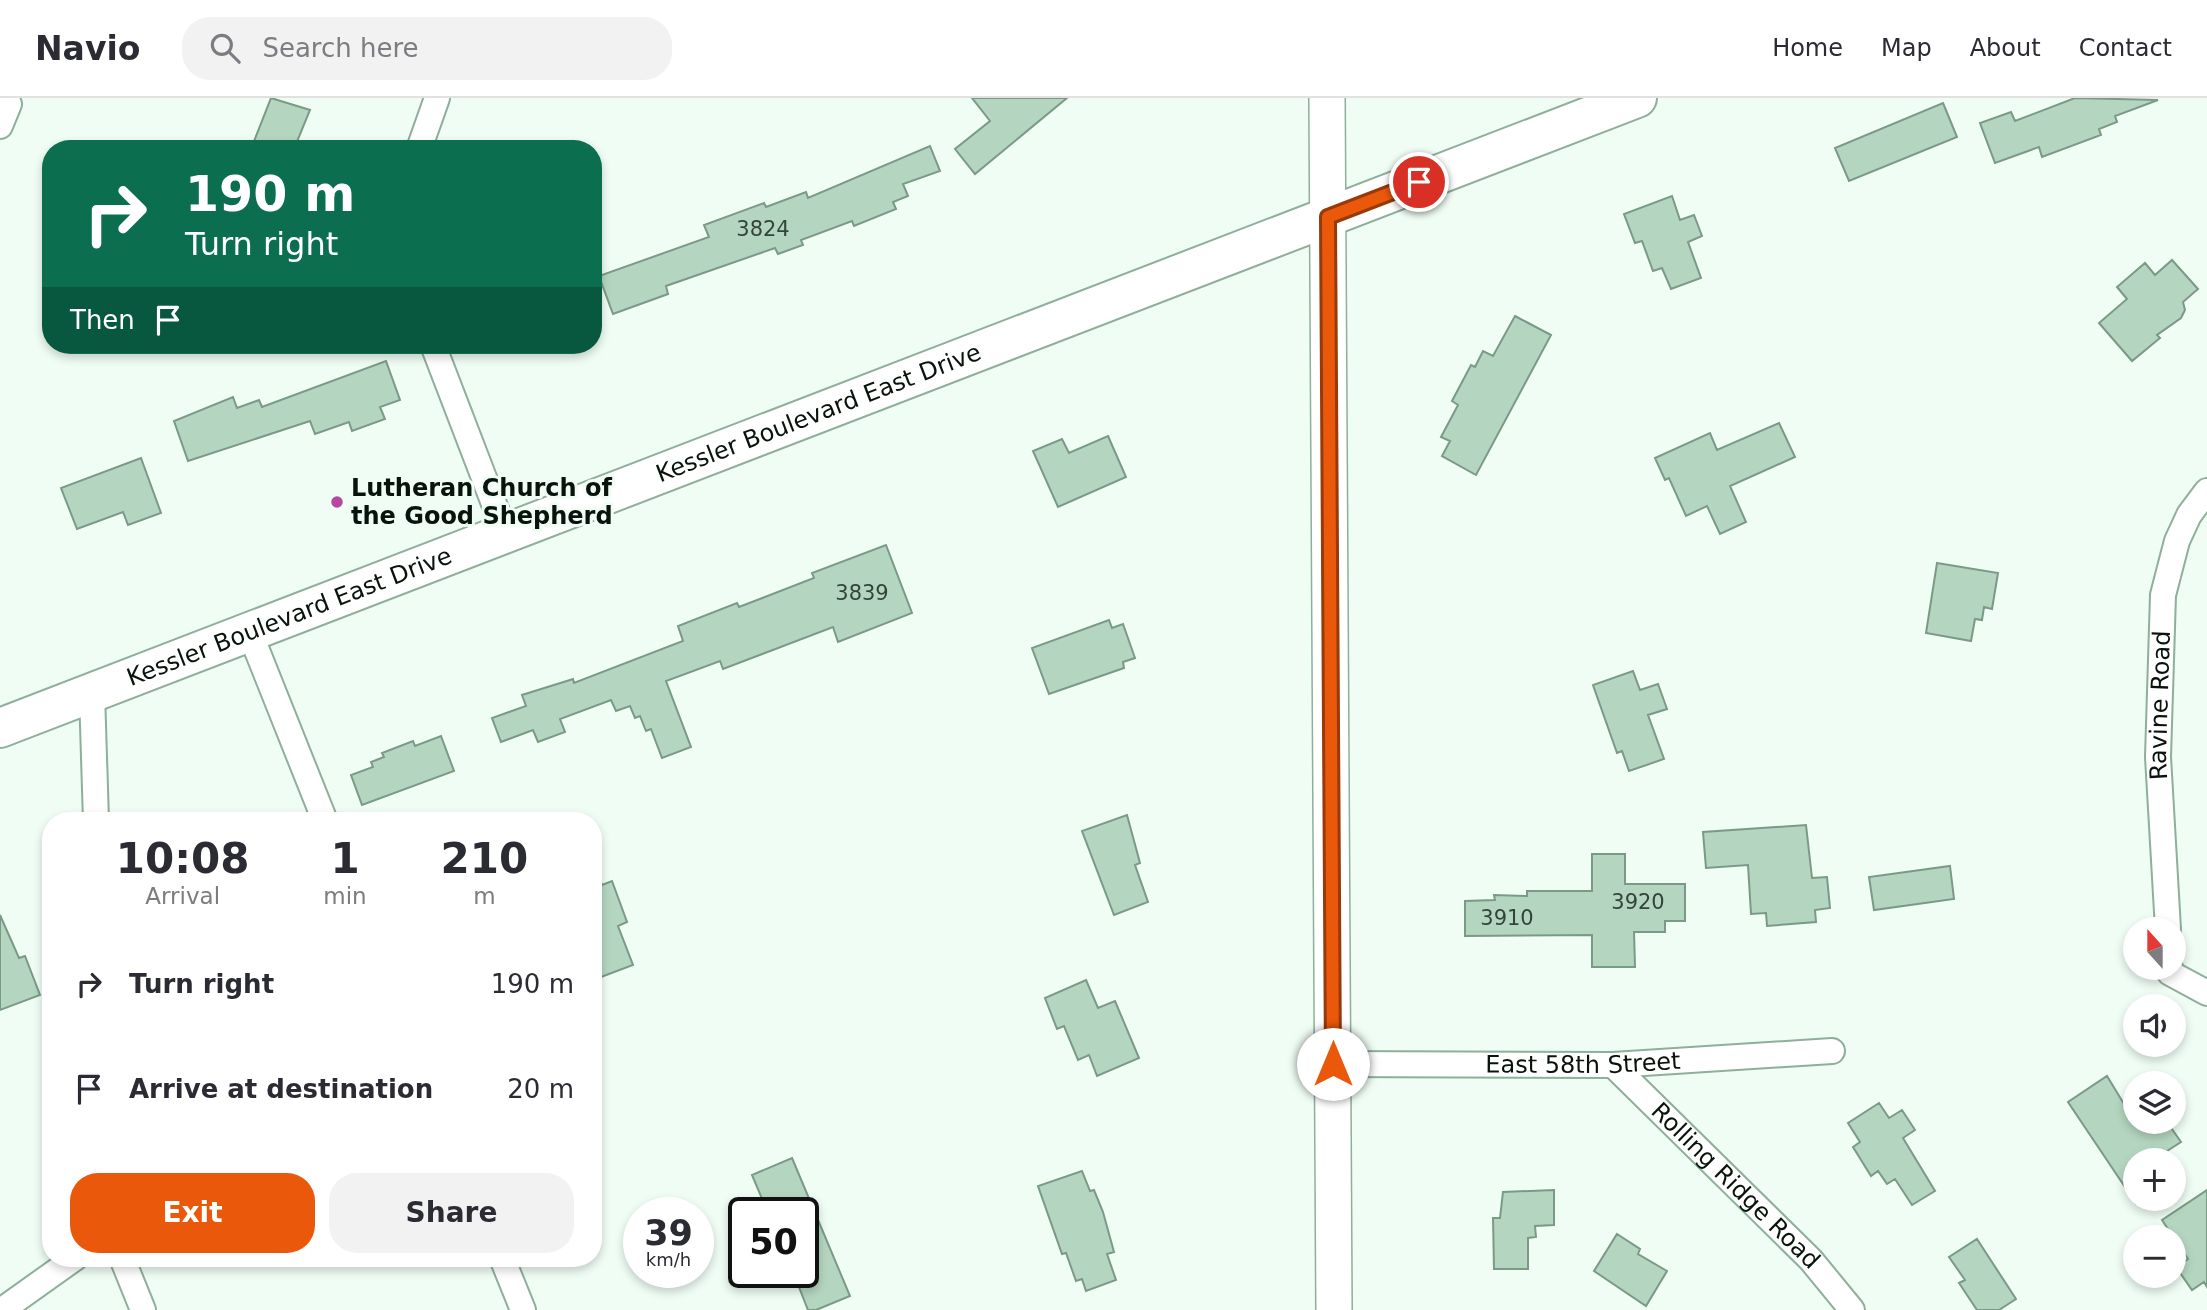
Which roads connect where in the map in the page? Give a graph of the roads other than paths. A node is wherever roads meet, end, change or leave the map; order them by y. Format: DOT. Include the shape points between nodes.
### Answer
graph roads {
  1 [pos="437,98"];
  2 [pos="1327,98"];
  3 [pos="1637,98"];
  4 [pos="422,140"];
  5 [pos="1328,217"];
  6 [pos="436,354"];
  7 [pos="2207,491"];
  8 [pos="506,535"];
  9 [pos="250,633"];
  10 [pos="92,693"];
  11 [pos="0,728"];
  12 [pos="96,812"];
  13 [pos="321,812"];
  14 [pos="2167,917"];
  15 [pos="2183,980"];
  16 [pos="2207,993"];
  17 [pos="1832,1051"];
  18 [pos="1333,1064"];
  19 [pos="1613,1065"];
  20 [pos="62,1267"];
  21 [pos="126,1267"];
  22 [pos="506,1267"];
  23 [pos="2,1310"];
  24 [pos="144,1310"];
  25 [pos="523,1310"];
  26 [pos="1334,1310"];
  27 [pos="1852,1310"];
  1 -- 4 [label="street"];
  2 -- 5 [label="main road"];
  3 -- 5 [label="main road, Kessler Boulevard East Drive"];
  5 -- 8 [label="main road, Kessler Boulevard East Drive"];
  5 -- 18 [label="main road"];
  6 -- 8 [label="street"];
  7 -- 14 [label="street, Ravine Road" via="2177,541 2163,595 2158,757"];
  8 -- 9 [label="main road, Kessler Boulevard East Drive"];
  9 -- 10 [label="main road, Kessler Boulevard East Drive"];
  9 -- 13 [label="street"];
  10 -- 11 [label="main road, Kessler Boulevard East Drive"];
  10 -- 12 [label="street"];
  15 -- 16 [label="street"];
  17 -- 19 [label="street, East 58th Street"];
  18 -- 19 [label="street, East 58th Street"];
  18 -- 26 [label="main road"];
  19 -- 27 [label="street, Rolling Ridge Road" via="1811,1260"];
  20 -- 23 [label="street"];
  21 -- 24 [label="street"];
  22 -- 25 [label="street"];
}
